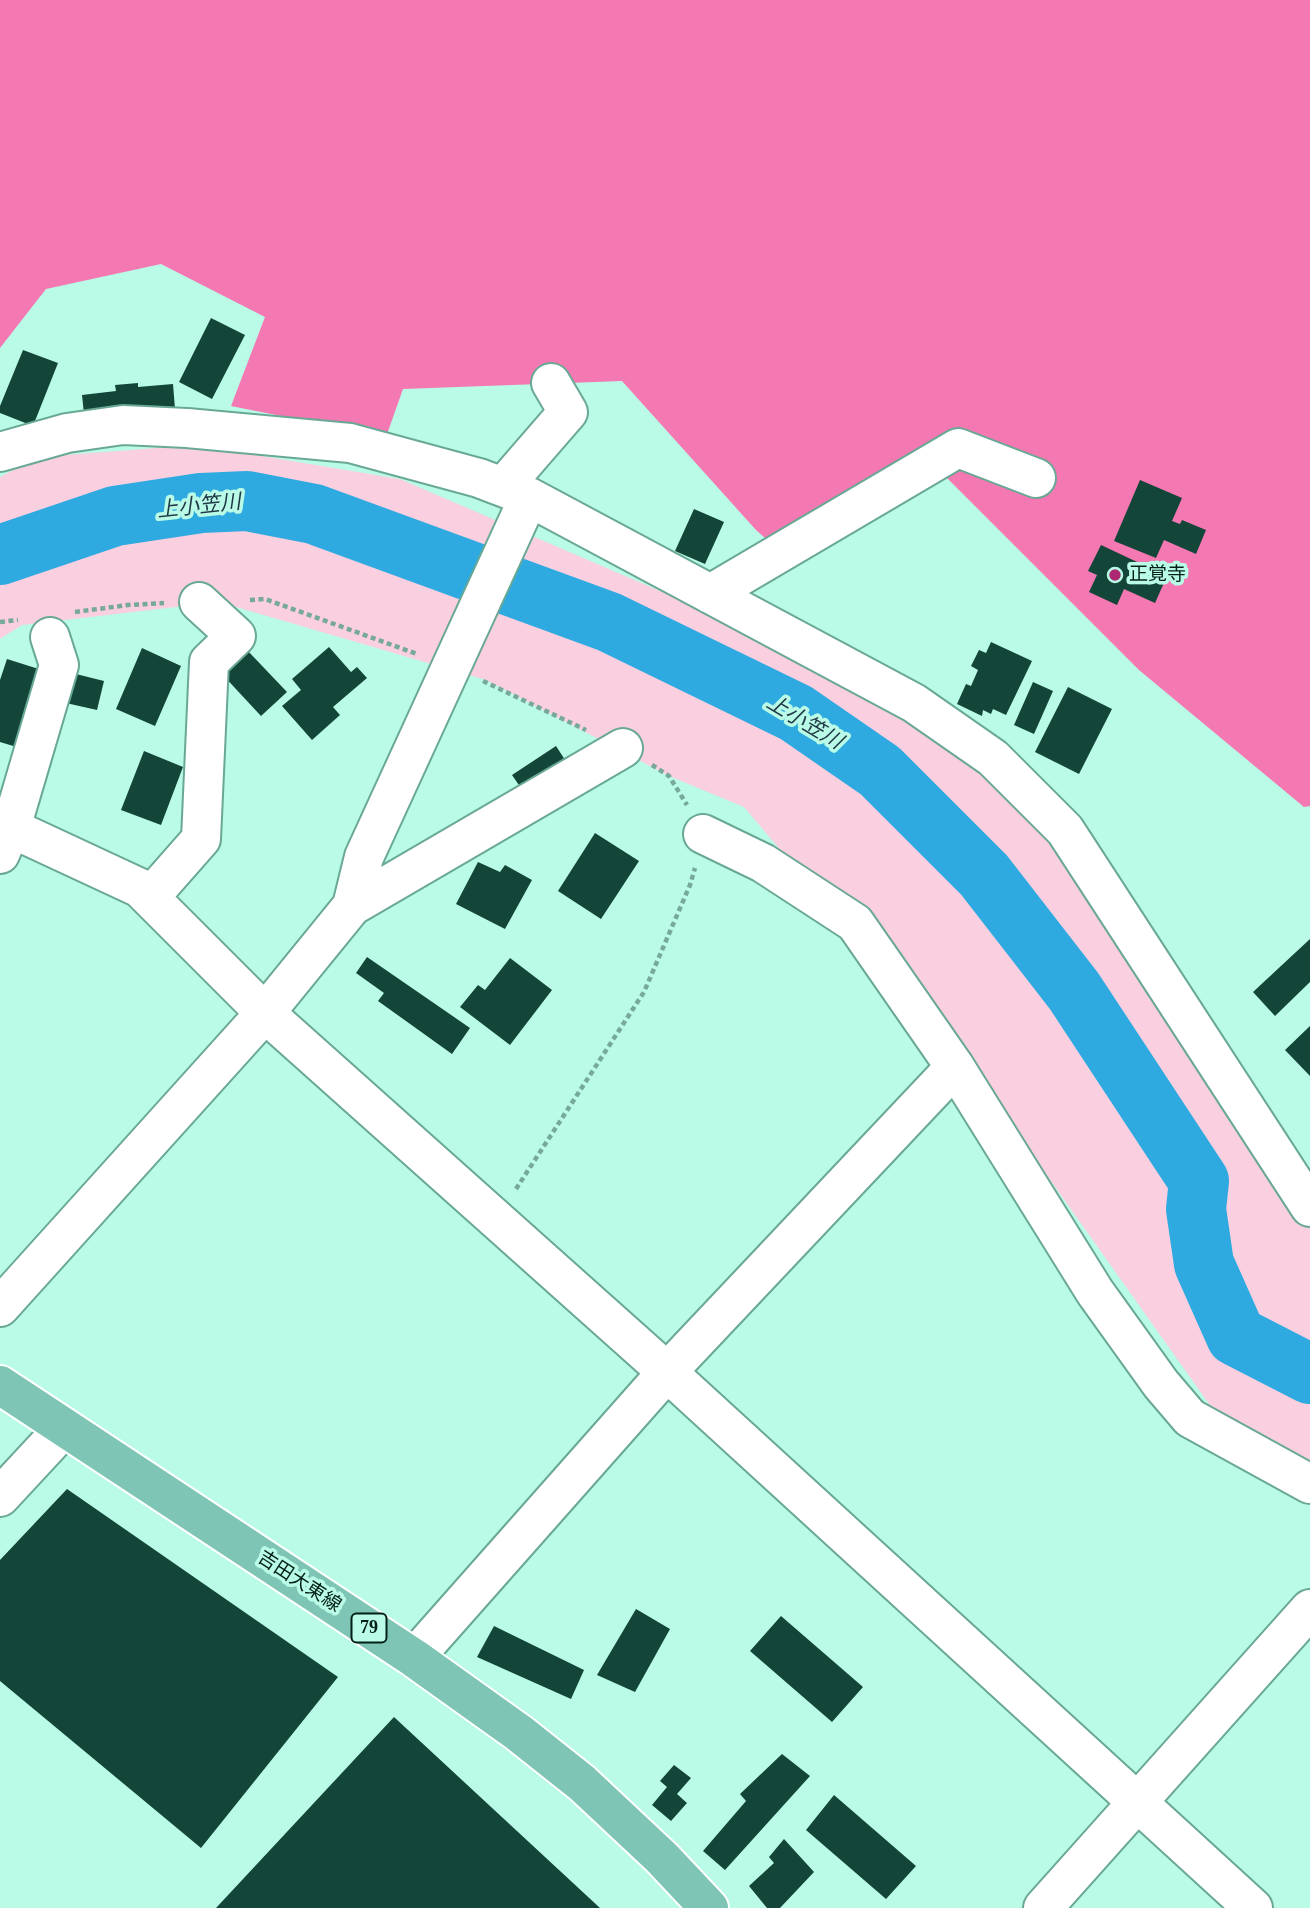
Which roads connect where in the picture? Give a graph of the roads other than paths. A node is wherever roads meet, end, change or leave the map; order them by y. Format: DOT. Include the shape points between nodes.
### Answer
graph roads {
  1 [pos="551,383"];
  2 [pos="0,452"];
  3 [pos="1035,478"];
  4 [pos="515,504"];
  5 [pos="710,594"];
  6 [pos="199,602"];
  7 [pos="50,637"];
  8 [pos="623,748"];
  9 [pos="703,834"];
  10 [pos="4,835"];
  11 [pos="150,897"];
  12 [pos="352,906"];
  13 [pos="265,1013"];
  14 [pos="955,1067"];
  15 [pos="1299,1165"];
  16 [pos="1310,1207"];
  17 [pos="0,1307"];
  18 [pos="667,1372"];
  19 [pos="0,1385"];
  20 [pos="64,1428"];
  21 [pos="1310,1485"];
  22 [pos="0,1497"];
  23 [pos="1310,1609"];
  24 [pos="414,1658"];
  25 [pos="1138,1802"];
  26 [pos="709,1908"];
  27 [pos="1043,1908"];
  28 [pos="1254,1908"];
  1 -- 4 [label="street" via="568,412"];
  2 -- 4 [label="street" via="67,433 123,425 350,443 479,478"];
  3 -- 5 [label="street" via="958,448"];
  4 -- 5 [label="street"];
  4 -- 12 [label="street" via="451,666 364,857"];
  5 -- 15 [label="street" via="914,703 993,758 1065,830"];
  6 -- 11 [label="street" via="236,636 209,662 201,839"];
  7 -- 10 [label="street" via="59,665"];
  8 -- 12 [label="street"];
  9 -- 14 [label="street" via="763,863 855,923"];
  10 -- 11 [label="street" via="140,888"];
  11 -- 13 [label="street"];
  12 -- 13 [label="street"];
  13 -- 17 [label="street"];
  13 -- 18 [label="street"];
  14 -- 18 [label="street"];
  14 -- 21 [label="street" via="1095,1292 1161,1384 1190,1418"];
  15 -- 16 [label="street"];
  18 -- 24 [label="street"];
  18 -- 25 [label="street"];
  19 -- 20 [label="main road, 吉田大東線 / 79"];
  20 -- 22 [label="street"];
  20 -- 24 [label="main road, 吉田大東線 / 79"];
  23 -- 25 [label="street"];
  24 -- 26 [label="main road, 吉田大東線 / 79" via="582,1783"];
  25 -- 27 [label="street"];
  25 -- 28 [label="street"];
}
